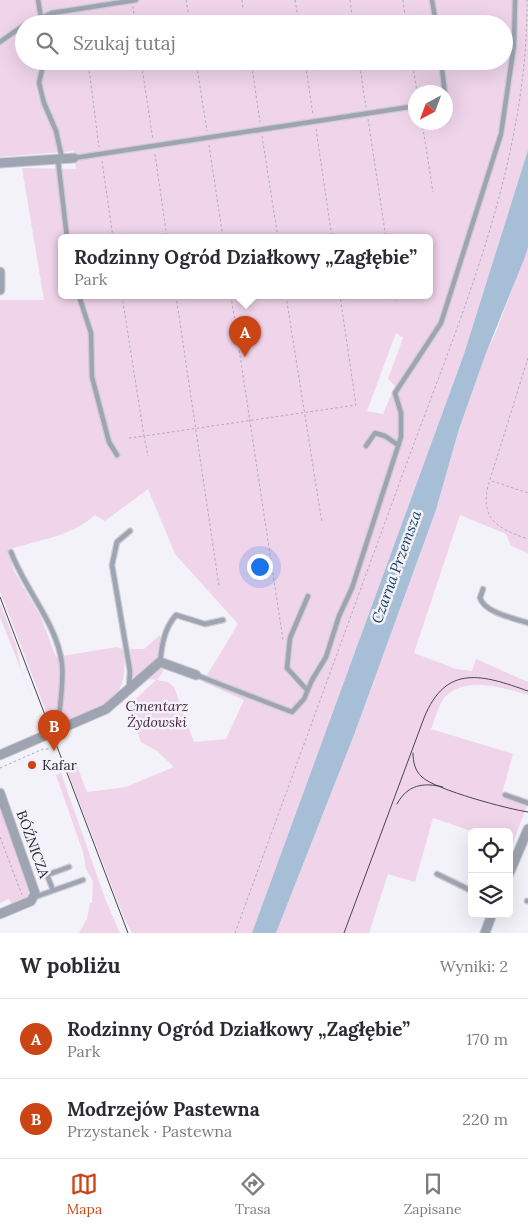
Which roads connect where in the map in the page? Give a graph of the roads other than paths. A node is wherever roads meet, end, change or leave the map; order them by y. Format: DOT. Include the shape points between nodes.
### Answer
graph roads {
  1 [pos="38,0"];
  2 [pos="116,0"];
  3 [pos="134,0"];
  4 [pos="432,0"];
  5 [pos="515,0"];
  6 [pos="111,3"];
  7 [pos="40,15"];
  8 [pos="48,15"];
  9 [pos="434,15"];
  10 [pos="15,32"];
  11 [pos="0,42"];
  12 [pos="513,51"];
  13 [pos="42,70"];
  14 [pos="442,70"];
  15 [pos="510,70"];
  16 [pos="444,85"];
  17 [pos="408,107"];
  18 [pos="74,158"];
  19 [pos="60,160"];
  20 [pos="0,163"];
  21 [pos="67,234"];
  22 [pos="0,272"];
  23 [pos="1,290"];
  24 [pos="80,299"];
  25 [pos="398,445"];
  26 [pos="366,446"];
  27 [pos="117,455"];
  28 [pos="130,531"];
  29 [pos="11,552"];
  30 [pos="483,588"];
  31 [pos="308,596"];
  32 [pos="222,620"];
  33 [pos="528,623"];
  34 [pos="160,662"];
  35 [pos="196,675"];
  36 [pos="307,690"];
  37 [pos="128,691"];
  38 [pos="58,731"];
  39 [pos="0,755"];
  40 [pos="0,793"];
  41 [pos="505,795"];
  42 [pos="528,803"];
  43 [pos="528,829"];
  44 [pos="69,867"];
  45 [pos="509,873"];
  46 [pos="437,874"];
  47 [pos="83,880"];
  48 [pos="468,889"];
  49 [pos="53,890"];
  50 [pos="33,898"];
  51 [pos="0,914"];
  52 [pos="491,918"];
  53 [pos="485,933"];
  1 -- 7 [label="lane"];
  2 -- 6 [label="lane"];
  3 -- 6 [label="lane"];
  4 -- 9 [label="lane"];
  5 -- 12 [label="lane"];
  6 -- 8 [label="lane"];
  10 -- 11 [label="lane"];
  13 -- 19 [label="lane" via="39,83 56,131"];
  14 -- 16 [label="lane"];
  15 -- 25 [label="lane" via="501,134 440,323 395,393 401,413"];
  17 -- 18 [label="lane"];
  18 -- 19 [label="street"];
  19 -- 20 [label="street"];
  19 -- 21 [label="lane"];
  22 -- 23 [label="street"];
  24 -- 27 [label="lane" via="91,333 92,377 110,442"];
  25 -- 26 [label="lane" via="375,433"];
  25 -- 36 [label="lane" via="326,658"];
  28 -- 37 [label="lane" via="117,542 112,565 130,671"];
  29 -- 38 [label="lane" via="42,609 62,663"];
  30 -- 33 [label="lane" via="481,603"];
  31 -- 36 [label="lane" via="289,644 287,668"];
  32 -- 34 [label="lane" via="205,624 176,616 169,623 163,639"];
  34 -- 35 [label="street"];
  34 -- 37 [label="street"];
  35 -- 36 [label="lane" via="292,712 300,706"];
  37 -- 38 [label="street" via="106,709"];
  38 -- 39 [label="street"];
  40 -- 50 [label="street, BÓŹNICZA" via="35,890"];
  41 -- 42 [label="lane"];
  43 -- 45 [label="street"];
  44 -- 49 [label="lane" via="47,875"];
  46 -- 48 [label="lane"];
  47 -- 49 [label="lane"];
  49 -- 50 [label="lane"];
  50 -- 51 [label="street, BÓŹNICZA"];
  52 -- 53 [label="street"];
}
